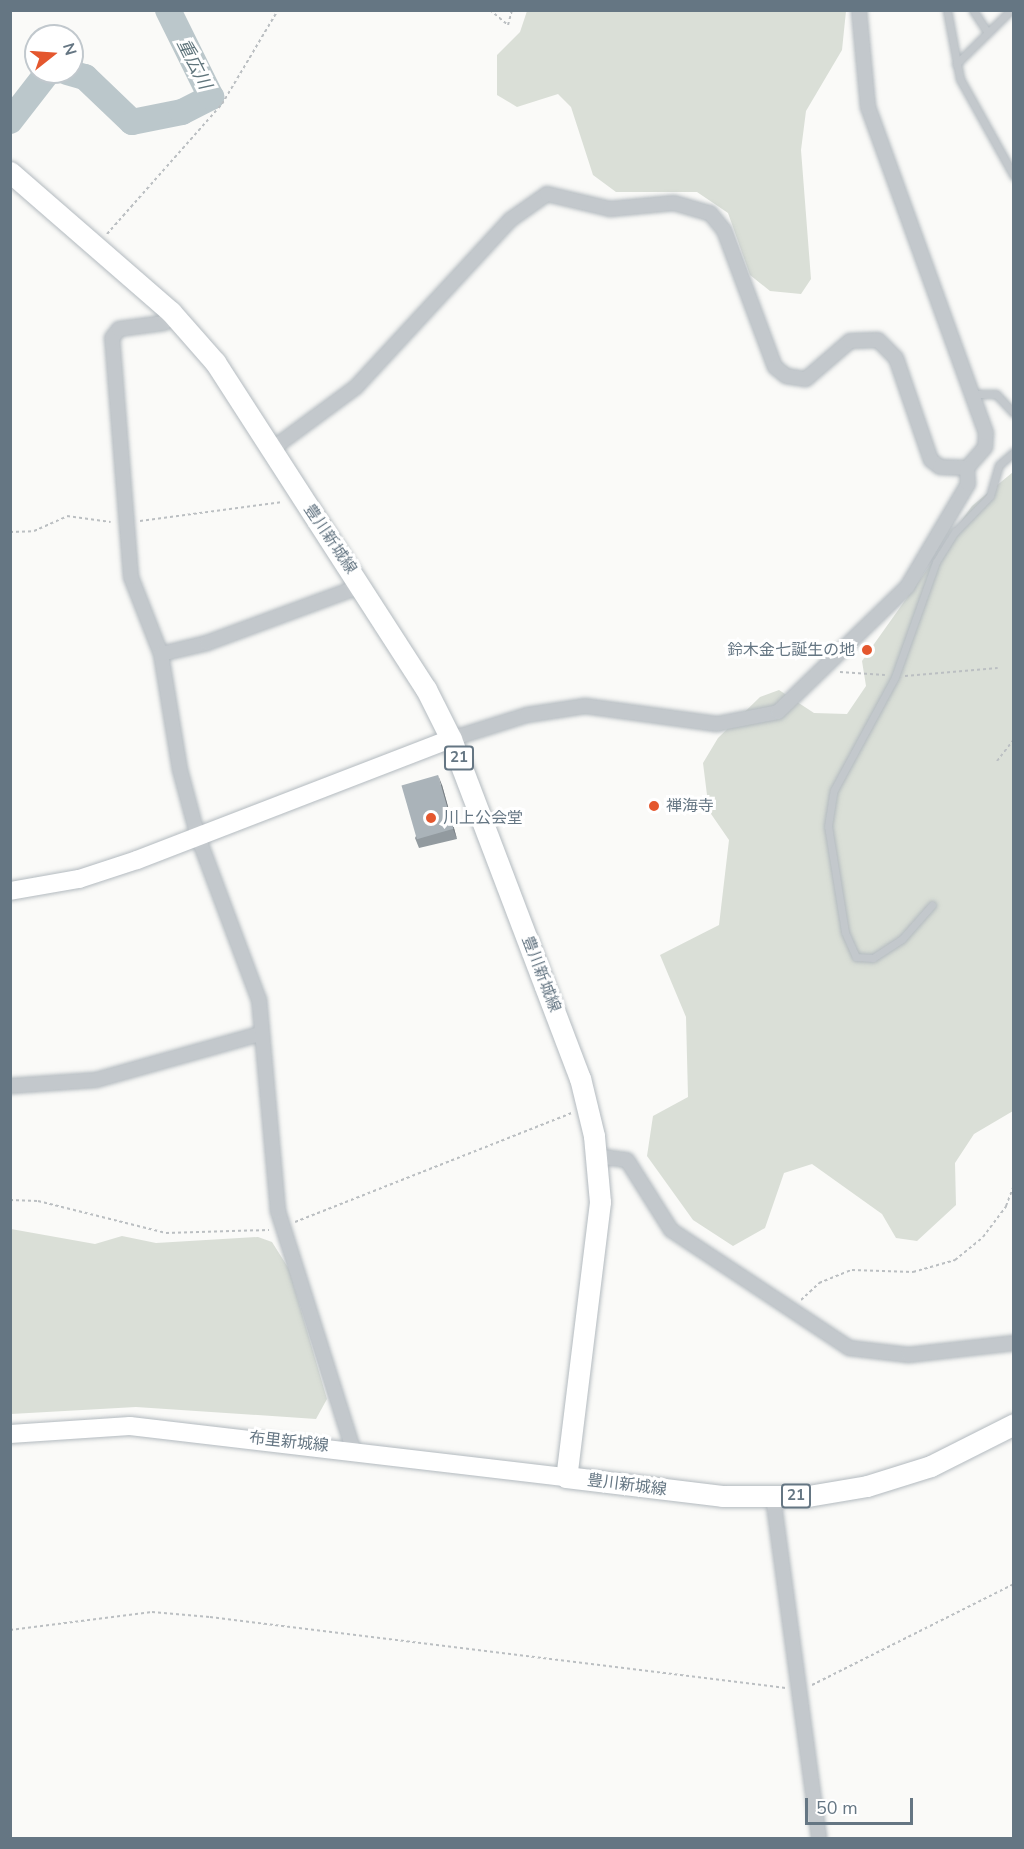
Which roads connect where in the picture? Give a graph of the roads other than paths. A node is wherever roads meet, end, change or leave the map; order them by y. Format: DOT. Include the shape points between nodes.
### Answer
graph roads {
  1 [pos="859,10"];
  2 [pos="947,10"];
  3 [pos="973,10"];
  4 [pos="1011,10"];
  5 [pos="988,33"];
  6 [pos="956,64"];
  7 [pos="10,172"];
  8 [pos="1014,176"];
  9 [pos="171,312"];
  10 [pos="973,394"];
  11 [pos="1014,413"];
  12 [pos="272,449"];
  13 [pos="1014,452"];
  14 [pos="967,468"];
  15 [pos="361,586"];
  16 [pos="161,654"];
  17 [pos="451,739"];
  18 [pos="198,837"];
  19 [pos="10,891"];
  20 [pos="932,905"];
  21 [pos="260,1034"];
  22 [pos="10,1086"];
  23 [pos="597,1156"];
  24 [pos="1014,1343"];
  25 [pos="1014,1424"];
  26 [pos="10,1434"];
  27 [pos="353,1449"];
  28 [pos="566,1477"];
  29 [pos="772,1497"];
  30 [pos="819,1839"];
  1 -- 10 [label="street" via="868,107 924,273"];
  2 -- 6 [label="lane"];
  3 -- 5 [label="lane"];
  4 -- 5 [label="lane"];
  5 -- 6 [label="lane"];
  6 -- 8 [label="lane"];
  7 -- 9 [label="main road, 豊川新城線 / 21"];
  9 -- 12 [label="main road, 豊川新城線 / 21" via="215,362"];
  9 -- 16 [label="street" via="164,323 119,329 112,338 131,577"];
  10 -- 11 [label="lane" via="996,394"];
  10 -- 14 [label="street" via="985,447"];
  12 -- 14 [label="street" via="356,387 510,220 547,194 610,209 674,203 710,213 724,230 775,367 786,376 806,379 850,341 878,340 896,357 931,460 940,467"];
  12 -- 15 [label="main road, 豊川新城線 / 21"];
  13 -- 20 [label="lane" via="999,465 990,496 955,532 936,562 895,677 834,790 828,826 845,932 856,957 873,958 882,952"];
  14 -- 17 [label="street" via="968,484 907,587 778,712 738,724 585,706 527,715"];
  15 -- 16 [label="street" via="207,643"];
  15 -- 17 [label="main road, 豊川新城線 / 21"];
  16 -- 18 [label="street" via="180,770"];
  17 -- 18 [label="main road"];
  17 -- 23 [label="main road, 豊川新城線 / 21" via="589,1108"];
  18 -- 19 [label="main road" via="79,879"];
  18 -- 21 [label="street" via="259,1000"];
  21 -- 22 [label="street" via="96,1080"];
  21 -- 27 [label="street" via="278,1211"];
  23 -- 24 [label="street" via="627,1160 671,1230 824,1335 873,1354"];
  23 -- 28 [label="main road, 豊川新城線 / 21" via="595,1252"];
  25 -- 29 [label="main road, 豊川新城線 / 21" via="931,1466 867,1486"];
  26 -- 27 [label="main road, 布里新城線" via="130,1426"];
  27 -- 28 [label="main road, 布里新城線"];
  28 -- 29 [label="main road, 豊川新城線 / 21"];
  29 -- 30 [label="street"];
}
